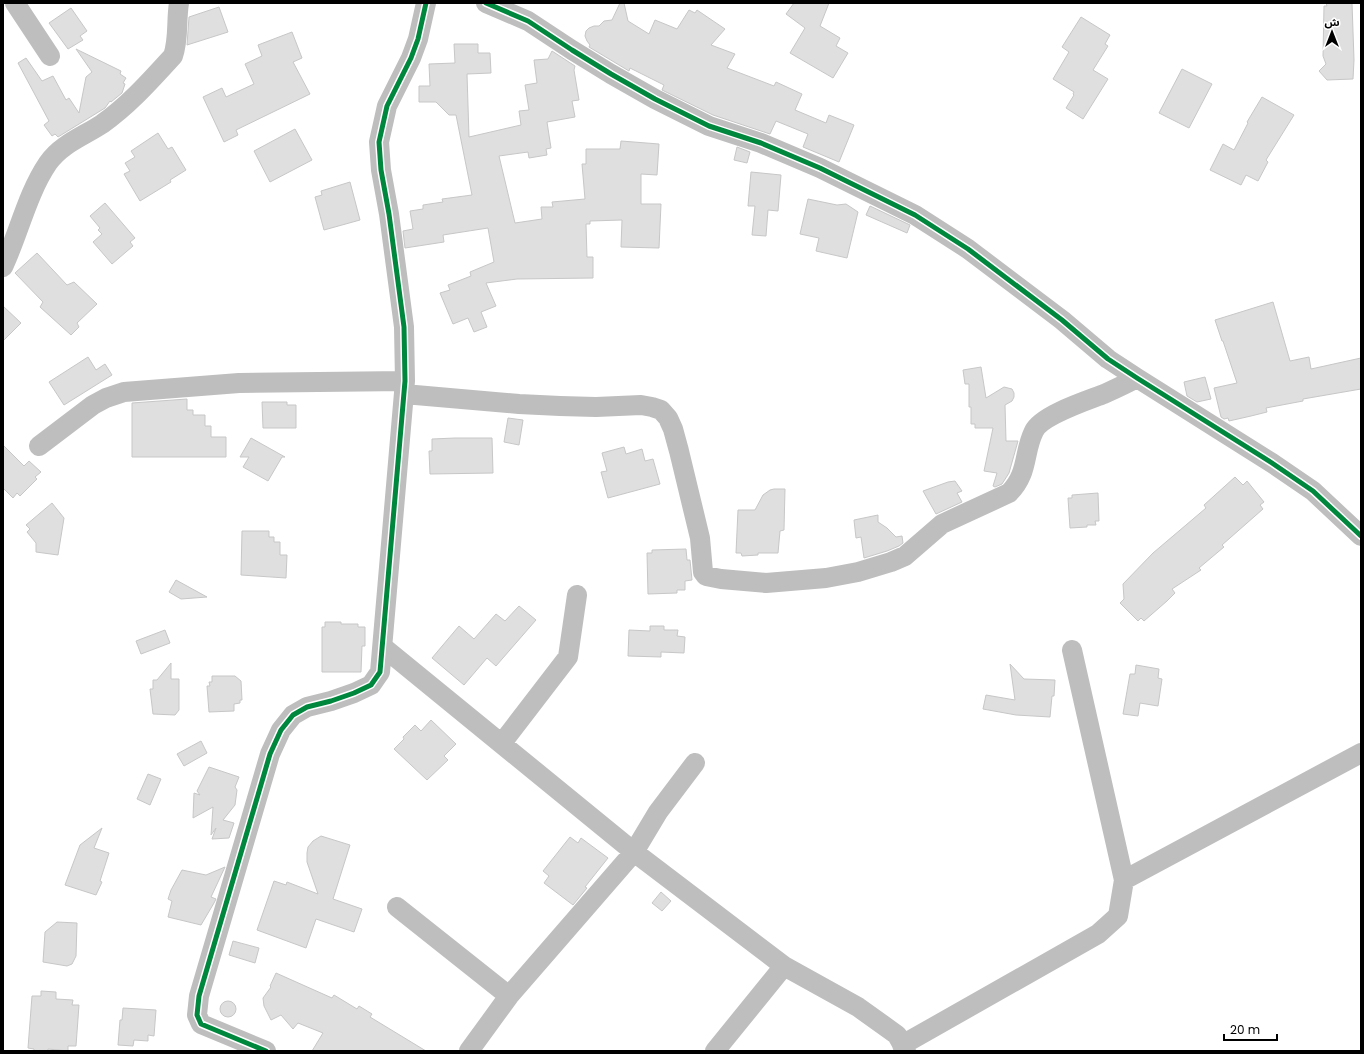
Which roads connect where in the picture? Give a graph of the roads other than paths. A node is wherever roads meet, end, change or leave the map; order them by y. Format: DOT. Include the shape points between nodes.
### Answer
graph roads {
  1 [pos="15,3"];
  2 [pos="179,3"];
  3 [pos="426,3"];
  4 [pos="486,3"];
  5 [pos="50,56"];
  6 [pos="3,267"];
  7 [pos="1137,378"];
  8 [pos="404,388"];
  9 [pos="39,446"];
  10 [pos="1361,536"];
  11 [pos="577,595"];
  12 [pos="383,647"];
  13 [pos="1072,650"];
  14 [pos="502,743"];
  15 [pos="1361,753"];
  16 [pos="695,763"];
  17 [pos="634,852"];
  18 [pos="1124,880"];
  19 [pos="397,907"];
  20 [pos="784,966"];
  21 [pos="509,996"];
  22 [pos="904,1048"];
  23 [pos="266,1051"];
  24 [pos="469,1051"];
  25 [pos="715,1051"];
  1 -- 5 [label="street"];
  2 -- 6 [label="street" via="177,46 173,56 125,106 102,124 60,149 48,162 27,205"];
  3 -- 8 [label="street" via="411,58 387,106 379,142 404,327"];
  4 -- 7 [label="street" via="528,20 611,74 709,126 761,143 820,168 914,215 968,249 1062,320 1108,359"];
  7 -- 8 [label="street" via="1043,421 1031,440 1022,476 1009,493 942,524 905,556 858,572 826,578 766,583 722,579 706,576 703,572 700,538 680,451 668,418 661,410 642,406 519,404"];
  7 -- 10 [label="street" via="1313,490"];
  8 -- 9 [label="street" via="238,382 124,392 93,406"];
  8 -- 12 [label="street"];
  11 -- 14 [label="street" via="568,657"];
  12 -- 14 [label="street"];
  12 -- 23 [label="street" via="380,672 371,685 331,701 307,707 293,715 281,730 270,754 199,996 197,1015 201,1024"];
  13 -- 18 [label="street"];
  14 -- 17 [label="street"];
  15 -- 18 [label="street"];
  16 -- 17 [label="street" via="658,812"];
  17 -- 20 [label="street"];
  17 -- 21 [label="street"];
  18 -- 22 [label="street" via="1118,916 1098,934"];
  19 -- 21 [label="street"];
  20 -- 22 [label="street" via="858,1007 897,1035"];
  20 -- 25 [label="street"];
  21 -- 24 [label="street"];
}
